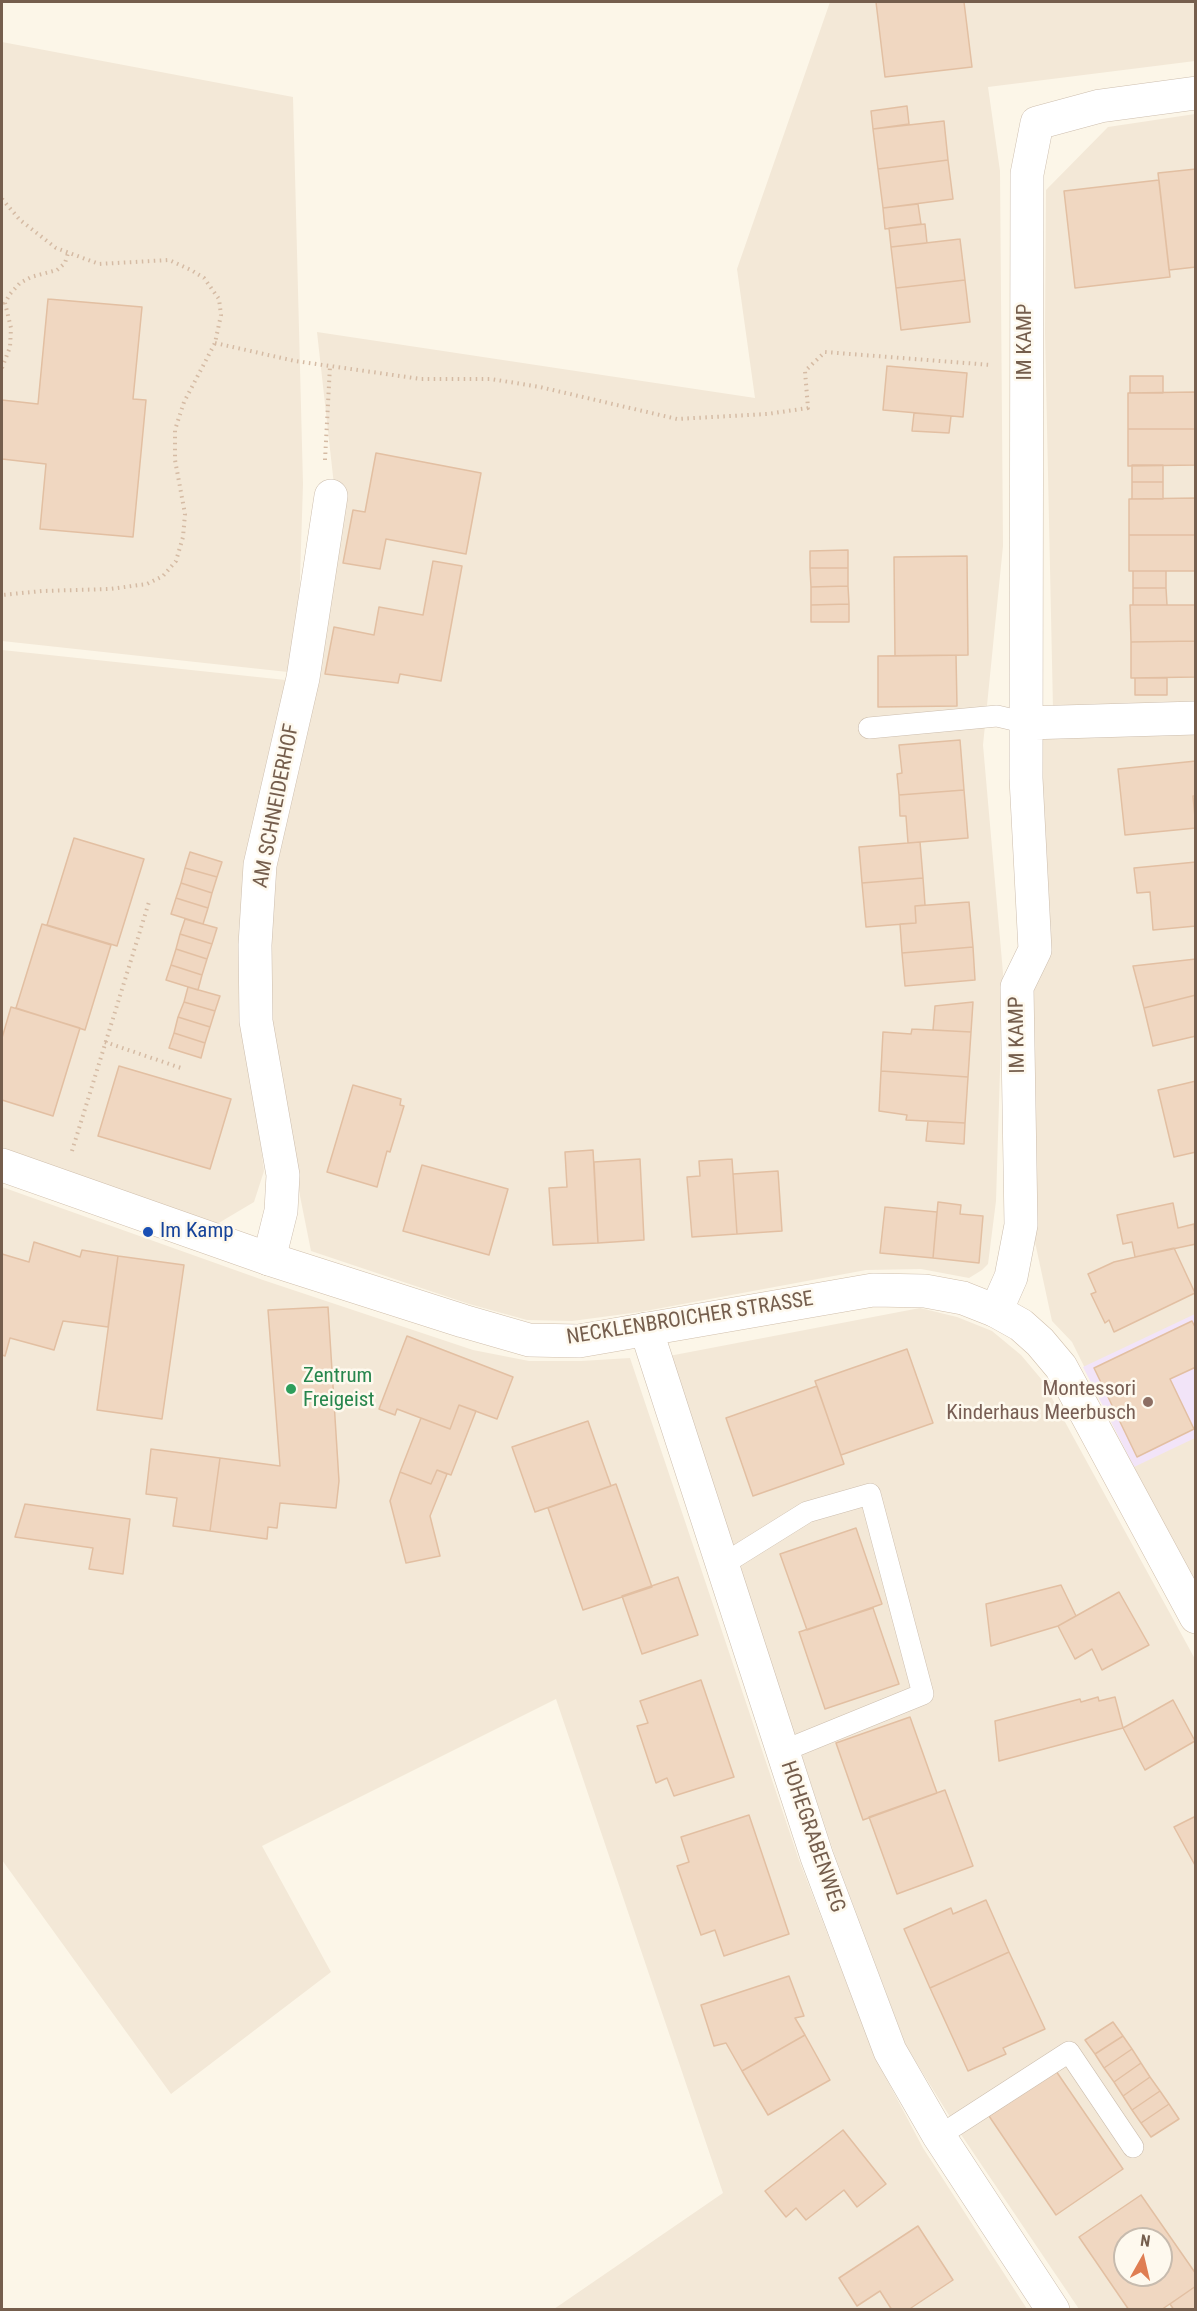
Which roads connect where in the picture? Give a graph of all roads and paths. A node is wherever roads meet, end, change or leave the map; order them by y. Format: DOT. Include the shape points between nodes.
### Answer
graph roads {
  1 [pos="1196,93"];
  2 [pos="2,199"];
  3 [pos="68,253"];
  4 [pos="215,343"];
  5 [pos="330,366"];
  6 [pos="2,368"];
  7 [pos="1026,368"];
  8 [pos="332,496"];
  9 [pos="2,596"];
  10 [pos="1196,718"];
  11 [pos="1027,723"];
  12 [pos="868,728"];
  13 [pos="148,902"];
  14 [pos="105,1042"];
  15 [pos="181,1068"];
  16 [pos="2,1165"];
  17 [pos="62,1186"];
  18 [pos="269,1259"];
  19 [pos="996,1311"];
  20 [pos="645,1329"];
  21 [pos="722,1565"];
  22 [pos="1196,1617"];
  23 [pos="783,1751"];
  24 [pos="939,2136"];
  25 [pos="1133,2147"];
  26 [pos="1053,2310"];
  1 -- 7 [label="street, IM KAMP" via="1100,106 1037,123 1027,174"];
  2 -- 3 [label="path" via="20,219"];
  3 -- 4 [label="path" via="99,264 169,260 204,278 219,299 221,315"];
  3 -- 6 [label="path" via="57,270 31,277 10,294 5,303 11,328 10,346"];
  4 -- 5 [label="path"];
  4 -- 9 [label="path" via="184,402 176,430 176,459 185,514 176,561 163,576 147,584"];
  5 -- 7 [label="path" via="421,379 490,379 677,419 808,408 805,371 825,352"];
  5 -- 8 [label="path" via="325,468"];
  7 -- 11 [label="street, IM KAMP"];
  8 -- 18 [label="street, AM SCHNEIDERHOF" via="303,678 260,865 256,1021 283,1175 281,1211"];
  10 -- 11 [label="street"];
  11 -- 12 [label="lane" via="997,716"];
  11 -- 19 [label="street, IM KAMP" via="1035,950 1017,987 1021,1226 1011,1276"];
  13 -- 14 [label="path"];
  14 -- 15 [label="path"];
  14 -- 17 [label="path"];
  16 -- 17 [label="street, NECKLENBROICHER STRASSE"];
  17 -- 18 [label="street, NECKLENBROICHER STRASSE"];
  18 -- 20 [label="street, NECKLENBROICHER STRASSE" via="529,1340 579,1341"];
  19 -- 20 [label="street, NECKLENBROICHER STRASSE" via="925,1291 873,1290"];
  19 -- 22 [label="street, NECKLENBROICHER STRASSE" via="1021,1325 1062,1367"];
  20 -- 21 [label="street, HOHEGRABENWEG"];
  21 -- 23 [label="street, HOHEGRABENWEG"];
  21 -- 23 [label="lane" via="807,1512 870,1494 923,1694"];
  23 -- 24 [label="street, HOHEGRABENWEG" via="817,1857 890,2051"];
  24 -- 25 [label="lane" via="1069,2052"];
  24 -- 26 [label="street, HOHEGRABENWEG"];
}
